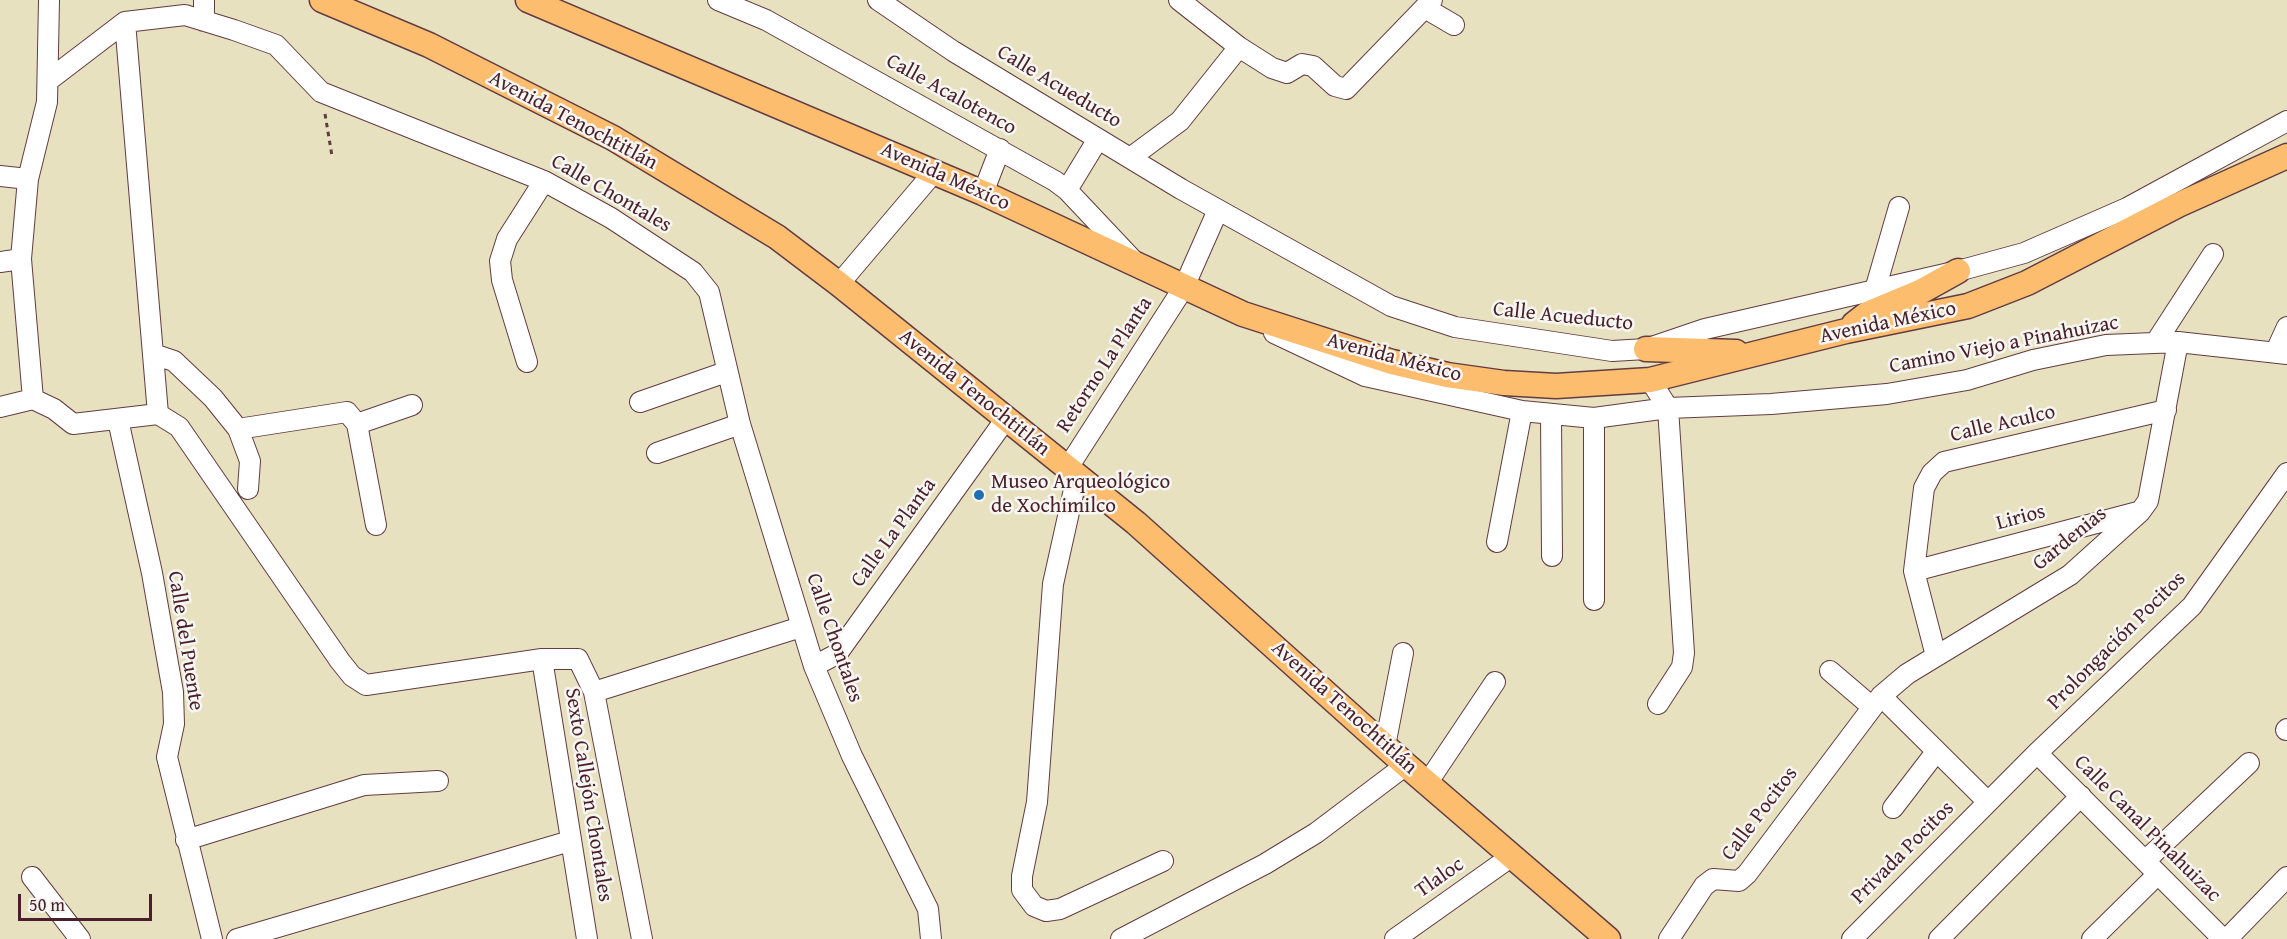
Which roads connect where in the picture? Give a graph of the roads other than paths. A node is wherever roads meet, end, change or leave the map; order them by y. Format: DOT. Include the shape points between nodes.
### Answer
graph roads {
  1 [pos="49,0"];
  2 [pos="204,0"];
  3 [pos="322,0"];
  4 [pos="528,0"];
  5 [pos="718,0"];
  6 [pos="878,0"];
  7 [pos="1179,0"];
  8 [pos="1429,4"];
  9 [pos="204,21"];
  10 [pos="125,22"];
  11 [pos="1454,26"];
  12 [pos="1239,47"];
  13 [pos="49,80"];
  14 [pos="2287,121"];
  15 [pos="1098,139"];
  16 [pos="1000,149"];
  17 [pos="2287,156"];
  18 [pos="1130,158"];
  19 [pos="934,172"];
  20 [pos="0,176"];
  21 [pos="28,179"];
  22 [pos="544,181"];
  23 [pos="1067,190"];
  24 [pos="983,193"];
  25 [pos="1899,207"];
  26 [pos="1218,210"];
  27 [pos="2213,254"];
  28 [pos="21,259"];
  29 [pos="0,262"];
  30 [pos="1136,264"];
  31 [pos="1958,271"];
  32 [pos="839,284"];
  33 [pos="1184,287"];
  34 [pos="1875,290"];
  35 [pos="1243,314"];
  36 [pos="2287,327"];
  37 [pos="1845,331"];
  38 [pos="2156,342"];
  39 [pos="2178,342"];
  40 [pos="1646,349"];
  41 [pos="2282,352"];
  42 [pos="153,354"];
  43 [pos="1756,354"];
  44 [pos="527,362"];
  45 [pos="726,372"];
  46 [pos="1650,380"];
  47 [pos="33,399"];
  48 [pos="640,402"];
  49 [pos="412,405"];
  50 [pos="0,407"];
  51 [pos="1668,408"];
  52 [pos="2166,410"];
  53 [pos="1522,411"];
  54 [pos="158,414"];
  55 [pos="1551,415"];
  56 [pos="1594,418"];
  57 [pos="118,420"];
  58 [pos="1005,420"];
  59 [pos="357,424"];
  60 [pos="740,424"];
  61 [pos="238,429"];
  62 [pos="657,453"];
  63 [pos="2287,472"];
  64 [pos="1072,473"];
  65 [pos="248,489"];
  66 [pos="2140,512"];
  67 [pos="376,525"];
  68 [pos="1497,542"];
  69 [pos="1552,556"];
  70 [pos="1914,571"];
  71 [pos="1594,600"];
  72 [pos="801,627"];
  73 [pos="1403,653"];
  74 [pos="1936,656"];
  75 [pos="542,659"];
  76 [pos="814,666"];
  77 [pos="1830,671"];
  78 [pos="1495,682"];
  79 [pos="594,692"];
  80 [pos="1876,701"];
  81 [pos="1658,704"];
  82 [pos="1385,746"];
  83 [pos="1936,752"];
  84 [pos="2037,753"];
  85 [pos="2249,763"];
  86 [pos="1406,765"];
  87 [pos="438,781"];
  88 [pos="1428,782"];
  89 [pos="2081,796"];
  90 [pos="1988,802"];
  91 [pos="1893,808"];
  92 [pos="186,840"];
  93 [pos="570,842"];
  94 [pos="1512,856"];
  95 [pos="1163,861"];
  96 [pos="2152,867"];
  97 [pos="32,877"];
  98 [pos="2287,877"];
  99 [pos="2216,936"];
  100 [pos="80,939"];
  101 [pos="212,939"];
  102 [pos="237,939"];
  103 [pos="587,939"];
  104 [pos="642,939"];
  105 [pos="931,939"];
  106 [pos="1121,939"];
  107 [pos="1395,939"];
  108 [pos="1608,939"];
  109 [pos="1669,939"];
  110 [pos="1852,939"];
  111 [pos="1940,939"];
  112 [pos="2092,939"];
  1 -- 13 [label="street"];
  2 -- 9 [label="street"];
  3 -- 32 [label="main road, Avenida Tenochtitlán" via="429,45 613,138 777,237"];
  4 -- 19 [label="main road, Avenida México"];
  5 -- 16 [label="street, Calle Acalotenco" via="766,20"];
  6 -- 15 [label="street, Calle Acueducto" via="953,51"];
  7 -- 12 [label="street"];
  8 -- 11 [label="street"];
  8 -- 12 [label="street" via="1346,89 1335,86 1313,66 1302,64 1287,73"];
  9 -- 10 [label="street, Calle Chontales" via="184,15"];
  9 -- 22 [label="street, Calle Chontales" via="276,45 321,92"];
  10 -- 13 [label="street"];
  10 -- 42 [label="street"];
  12 -- 18 [label="street" via="1180,121"];
  13 -- 21 [label="street"];
  14 -- 31 [label="street, Calle Acueducto" via="2117,212 2024,253"];
  15 -- 18 [label="street, Calle Acueducto"];
  15 -- 23 [label="street"];
  16 -- 23 [label="street, Calle Acalotenco"];
  16 -- 24 [label="street"];
  17 -- 37 [label="main road, Avenida México" via="2000,295 1968,306"];
  18 -- 26 [label="street, Calle Acueducto"];
  19 -- 24 [label="main road, Avenida México"];
  19 -- 32 [label="street"];
  20 -- 21 [label="street"];
  21 -- 28 [label="street"];
  22 -- 44 [label="street" via="507,239 501,261 502,280"];
  22 -- 45 [label="street, Calle Chontales" via="611,218 693,272 709,292"];
  23 -- 30 [label="street, Calle Acalotenco"];
  24 -- 30 [label="main road, Avenida México"];
  25 -- 34 [label="street"];
  26 -- 33 [label="street"];
  26 -- 40 [label="street, Calle Acueducto" via="1391,306 1422,318 1580,347 1612,351"];
  27 -- 38 [label="street"];
  28 -- 29 [label="street"];
  28 -- 47 [label="street"];
  30 -- 33 [label="main road, Avenida México"];
  31 -- 34 [label="street, Calle Acueducto"];
  31 -- 37 [label="main road" via="1867,314"];
  32 -- 58 [label="main road, Avenida Tenochtitlán"];
  33 -- 35 [label="main road, Avenida México"];
  33 -- 64 [label="street, Retorno La Planta"];
  34 -- 40 [label="street, Calle Acueducto" via="1705,329"];
  35 -- 46 [label="main road, Avenida México" via="1392,362 1447,375 1556,386"];
  35 -- 53 [label="street, Camino Viejo a Pinahuizac" via="1252,322 1365,376"];
  36 -- 41 [label="street"];
  37 -- 43 [label="main road, Avenida México"];
  38 -- 39 [label="street, Camino Viejo a Pinahuizac"];
  38 -- 51 [label="street, Camino Viejo a Pinahuizac" via="2106,345 2033,360 1967,380 1887,394"];
  39 -- 41 [label="street, Camino Viejo a Pinahuizac"];
  39 -- 52 [label="street, Gardenias"];
  40 -- 43 [label="main road"];
  42 -- 54 [label="street"];
  42 -- 61 [label="street" via="174,361 213,398"];
  43 -- 46 [label="main road, Avenida México"];
  45 -- 48 [label="street"];
  45 -- 60 [label="street, Calle Chontales"];
  46 -- 51 [label="street"];
  47 -- 50 [label="street"];
  47 -- 57 [label="street" via="73,424"];
  49 -- 59 [label="street"];
  51 -- 56 [label="street, Camino Viejo a Pinahuizac"];
  51 -- 81 [label="street" via="1684,653 1682,667"];
  52 -- 66 [label="street, Gardenias" via="2148,501"];
  52 -- 70 [label="street, Calle Aculco" via="1944,462 1924,488"];
  53 -- 55 [label="street, Camino Viejo a Pinahuizac"];
  53 -- 68 [label="street"];
  54 -- 57 [label="street"];
  54 -- 75 [label="street" via="179,427 352,676 366,685"];
  55 -- 56 [label="street, Camino Viejo a Pinahuizac"];
  55 -- 69 [label="street"];
  56 -- 71 [label="street"];
  57 -- 92 [label="street, Calle del Puente" via="172,682 174,724 166,757"];
  58 -- 64 [label="main road, Avenida Tenochtitlán"];
  58 -- 76 [label="street, Calle La Planta" via="837,654"];
  59 -- 61 [label="street" via="347,412"];
  59 -- 67 [label="street"];
  60 -- 62 [label="street"];
  60 -- 72 [label="street, Calle Chontales"];
  61 -- 65 [label="street" via="250,461"];
  63 -- 84 [label="street, Prolongación Pocitos" via="2192,606"];
  64 -- 82 [label="main road, Avenida Tenochtitlán" via="1136,523"];
  64 -- 95 [label="street" via="1053,584 1037,802 1022,890 1034,906 1046,911 1060,909"];
  66 -- 70 [label="street, Lirios"];
  66 -- 74 [label="street, Gardenias" via="2070,575"];
  70 -- 74 [label="street, Calle Aculco"];
  72 -- 76 [label="street, Calle Chontales"];
  72 -- 79 [label="street"];
  73 -- 82 [label="street"];
  74 -- 80 [label="street, Gardenias" via="1906,674"];
  75 -- 79 [label="street" via="578,659"];
  75 -- 93 [label="street, Sexto Callejón Chontales"];
  76 -- 105 [label="street, Calle Chontales" via="852,756 928,909"];
  77 -- 80 [label="street"];
  78 -- 88 [label="street"];
  79 -- 104 [label="street"];
  80 -- 83 [label="street"];
  80 -- 109 [label="street, Calle Pocitos" via="1747,874 1739,881 1713,879 1704,886"];
  82 -- 86 [label="main road, Avenida Tenochtitlán"];
  83 -- 90 [label="street"];
  83 -- 91 [label="street"];
  84 -- 89 [label="street, Calle Canal Pinahuizac"];
  84 -- 90 [label="street, Prolongación Pocitos"];
  85 -- 96 [label="street"];
  86 -- 88 [label="main road, Avenida Tenochtitlán"];
  86 -- 106 [label="street" via="1316,833"];
  87 -- 92 [label="street" via="364,784"];
  88 -- 94 [label="main road, Avenida Tenochtitlán"];
  89 -- 96 [label="street, Calle Canal Pinahuizac"];
  89 -- 111 [label="street"];
  90 -- 110 [label="street, Privada Pocitos"];
  92 -- 101 [label="street, Calle del Puente"];
  93 -- 102 [label="street"];
  93 -- 103 [label="street, Sexto Callejón Chontales"];
  94 -- 107 [label="street, Tlaloc"];
  94 -- 108 [label="main road, Avenida Tenochtitlán"];
  96 -- 99 [label="street, Calle Canal Pinahuizac"];
  96 -- 112 [label="street"];
  97 -- 100 [label="street"];
  98 -- 99 [label="street"];
}
